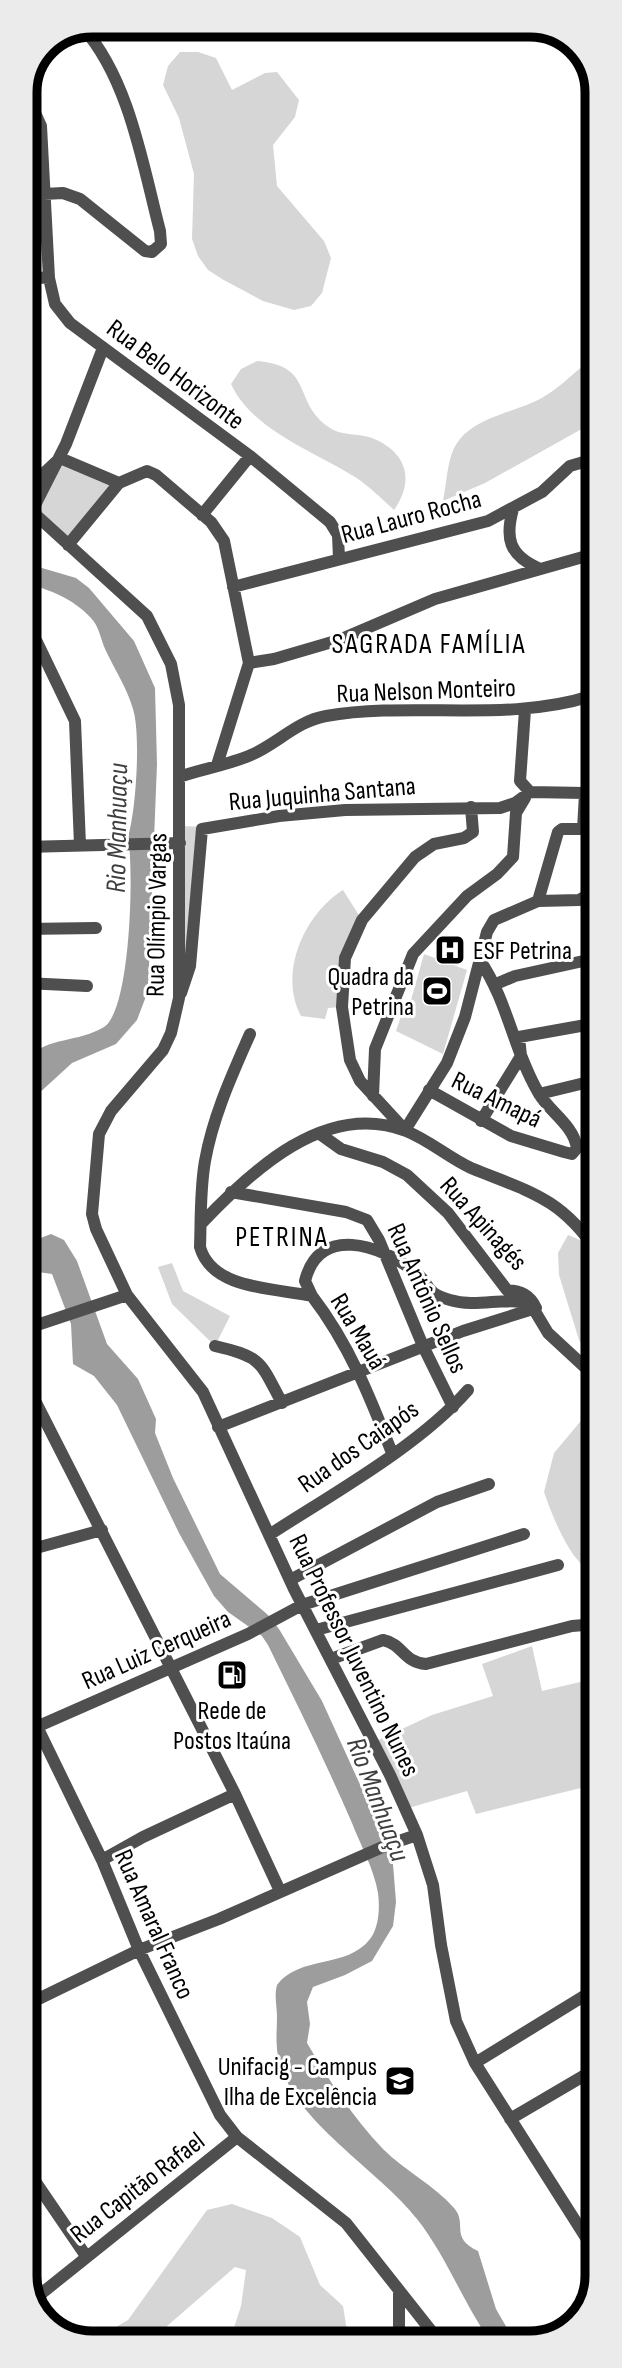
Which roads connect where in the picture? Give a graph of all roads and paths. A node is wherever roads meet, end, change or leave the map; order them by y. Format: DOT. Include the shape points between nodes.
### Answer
graph roads {
  1 [pos="90,37"];
  2 [pos="38,116"];
  3 [pos="46,193"];
  4 [pos="37,194"];
  5 [pos="37,278"];
  6 [pos="49,278"];
  7 [pos="103,348"];
  8 [pos="250,456"];
  9 [pos="60,458"];
  10 [pos="585,462"];
  11 [pos="37,477"];
  12 [pos="119,483"];
  13 [pos="37,494"];
  14 [pos="513,509"];
  15 [pos="202,515"];
  16 [pos="37,516"];
  17 [pos="68,545"];
  18 [pos="585,556"];
  19 [pos="339,559"];
  20 [pos="537,568"];
  21 [pos="233,587"];
  22 [pos="37,642"];
  23 [pos="249,663"];
  24 [pos="585,699"];
  25 [pos="524,710"];
  26 [pos="217,765"];
  27 [pos="179,777"];
  28 [pos="530,792"];
  29 [pos="471,807"];
  30 [pos="583,829"];
  31 [pos="180,843"];
  32 [pos="80,845"];
  33 [pos="37,847"];
  34 [pos="585,897"];
  35 [pos="538,901"];
  36 [pos="96,928"];
  37 [pos="37,929"];
  38 [pos="479,959"];
  39 [pos="585,960"];
  40 [pos="37,984"];
  41 [pos="496,984"];
  42 [pos="87,986"];
  43 [pos="179,998"];
  44 [pos="585,1025"];
  45 [pos="250,1034"];
  46 [pos="521,1056"];
  47 [pos="585,1083"];
  48 [pos="429,1090"];
  49 [pos="539,1094"];
  50 [pos="373,1096"];
  51 [pos="481,1121"];
  52 [pos="405,1130"];
  53 [pos="320,1134"];
  54 [pos="231,1192"];
  55 [pos="201,1224"];
  56 [pos="585,1238"];
  57 [pos="385,1255"];
  58 [pos="127,1295"];
  59 [pos="312,1296"];
  60 [pos="536,1308"];
  61 [pos="37,1325"];
  62 [pos="215,1346"];
  63 [pos="423,1346"];
  64 [pos="585,1367"];
  65 [pos="360,1373"];
  66 [pos="468,1390"];
  67 [pos="37,1404"];
  68 [pos="282,1404"];
  69 [pos="453,1407"];
  70 [pos="218,1427"];
  71 [pos="392,1453"];
  72 [pos="489,1483"];
  73 [pos="102,1530"];
  74 [pos="524,1534"];
  75 [pos="269,1535"];
  76 [pos="37,1548"];
  77 [pos="558,1565"];
  78 [pos="290,1580"];
  79 [pos="302,1605"];
  80 [pos="585,1625"];
  81 [pos="316,1630"];
  82 [pos="331,1660"];
  83 [pos="170,1669"];
  84 [pos="37,1723"];
  85 [pos="39,1726"];
  86 [pos="235,1794"];
  87 [pos="417,1835"];
  88 [pos="102,1860"];
  89 [pos="281,1891"];
  90 [pos="139,1950"];
  91 [pos="585,1995"];
  92 [pos="37,2000"];
  93 [pos="475,2063"];
  94 [pos="585,2075"];
  95 [pos="510,2119"];
  96 [pos="237,2137"];
  97 [pos="37,2184"];
  98 [pos="585,2236"];
  99 [pos="86,2256"];
  100 [pos="399,2290"];
  101 [pos="40,2294"];
  102 [pos="399,2331"];
  103 [pos="431,2331"];
  1 -- 3 [label="street" via="109,63 121,94 160,231 159,248 145,251 80,199"];
  2 -- 3 [label="street, Rua Belo Horizonte"];
  3 -- 4 [label="street"];
  3 -- 6 [label="street, Rua Belo Horizonte"];
  5 -- 6 [label="street"];
  6 -- 7 [label="street, Rua Belo Horizonte" via="55,304 70,323"];
  7 -- 8 [label="street, Rua Belo Horizonte"];
  7 -- 9 [label="street"];
  8 -- 15 [label="street"];
  8 -- 19 [label="street, Rua Belo Horizonte" via="330,522 338,536"];
  9 -- 11 [label="street"];
  9 -- 12 [label="street"];
  9 -- 13 [label="street"];
  10 -- 14 [label="street, Rua Lauro Rocha" via="570,466 552,485"];
  12 -- 15 [label="street" via="147,471"];
  12 -- 17 [label="street"];
  14 -- 19 [label="street, Rua Lauro Rocha" via="488,521"];
  14 -- 20 [label="street" via="509,543 523,561"];
  15 -- 21 [label="street" via="224,541"];
  16 -- 17 [label="street, Rua Olímpio Vargas"];
  17 -- 27 [label="street, Rua Olímpio Vargas" via="134,602 157,631 178,697"];
  18 -- 20 [label="street"];
  19 -- 21 [label="street, Rua Lauro Rocha"];
  20 -- 23 [label="street" via="435,599 339,640"];
  21 -- 23 [label="street"];
  22 -- 32 [label="street" via="75,721"];
  23 -- 26 [label="street"];
  24 -- 25 [label="street, Rua Nelson Monteiro"];
  25 -- 26 [label="street, Rua Nelson Monteiro" via="409,709 323,716 249,756"];
  25 -- 28 [label="street" via="520,781"];
  26 -- 27 [label="street, Rua Nelson Monteiro"];
  27 -- 31 [label="street, Rua Olímpio Vargas"];
  28 -- 29 [label="street, Rua Juquinha Santana" via="500,808"];
  28 -- 30 [label="street" via="585,793"];
  28 -- 50 [label="street" via="516,813 513,857 413,954 375,1048"];
  29 -- 43 [label="street, Rua Juquinha Santana" via="319,812 202,829 190,966"];
  29 -- 50 [label="street" via="473,832 434,844 415,857 362,920 345,958 341,984 345,1039 360,1080"];
  30 -- 35 [label="street" via="558,832"];
  31 -- 32 [label="street"];
  31 -- 43 [label="street, Rua Olímpio Vargas"];
  32 -- 33 [label="street"];
  34 -- 35 [label="street"];
  35 -- 38 [label="street" via="494,920"];
  36 -- 37 [label="street"];
  38 -- 41 [label="street, Rua Amapá"];
  38 -- 48 [label="street" via="447,1063"];
  39 -- 41 [label="street"];
  40 -- 42 [label="street"];
  41 -- 46 [label="street, Rua Amapá"];
  43 -- 58 [label="street, Rua Olímpio Vargas" via="163,1049 111,1111 95,1149 92,1214 105,1253"];
  44 -- 46 [label="street" via="519,1037"];
  45 -- 55 [label="street, Rua Mauá" via="208,1145"];
  46 -- 49 [label="street, Rua Amapá"];
  46 -- 51 [label="street"];
  47 -- 49 [label="street"];
  48 -- 51 [label="street, Rua Amapá"];
  48 -- 52 [label="street"];
  49 -- 51 [label="street, Rua Amapá" via="575,1138 577,1148 572,1154 511,1136"];
  50 -- 52 [label="street"];
  52 -- 53 [label="street" via="350,1122"];
  52 -- 56 [label="street" via="468,1167 542,1195"];
  53 -- 54 [label="street" via="279,1153"];
  53 -- 60 [label="street, Rua Apinagés" via="341,1149 407,1175 448,1213 507,1290 532,1299"];
  54 -- 55 [label="street"];
  54 -- 57 [label="street, Rua Antônio Sellos" via="367,1220"];
  55 -- 59 [label="street, Rua Mauá" via="202,1256 216,1272 233,1280"];
  57 -- 59 [label="street" via="345,1243 326,1251 311,1263 305,1281"];
  57 -- 60 [label="street" via="418,1273 427,1290 449,1300 462,1304 515,1300"];
  57 -- 63 [label="street, Rua Antônio Sellos"];
  58 -- 61 [label="street"];
  58 -- 70 [label="street, Rua Professor Juventino Nunes" via="197,1382"];
  59 -- 65 [label="street, Rua Mauá"];
  60 -- 63 [label="street"];
  60 -- 64 [label="street" via="548,1333"];
  62 -- 68 [label="street" via="255,1359"];
  63 -- 65 [label="street"];
  63 -- 69 [label="street, Rua Antônio Sellos"];
  65 -- 68 [label="street"];
  65 -- 71 [label="street, Rua Mauá"];
  66 -- 69 [label="street, Rua dos Caiapós"];
  67 -- 73 [label="street"];
  68 -- 70 [label="street"];
  69 -- 71 [label="street, Rua dos Caiapós"];
  70 -- 75 [label="street, Rua Professor Juventino Nunes"];
  71 -- 75 [label="street, Rua dos Caiapós"];
  72 -- 78 [label="street" via="437,1502"];
  73 -- 76 [label="street"];
  73 -- 83 [label="street"];
  74 -- 79 [label="street, Rua Luiz Cerqueira"];
  75 -- 78 [label="street, Rua Professor Juventino Nunes"];
  77 -- 81 [label="street"];
  78 -- 79 [label="street, Rua Professor Juventino Nunes"];
  79 -- 81 [label="street, Rua Professor Juventino Nunes"];
  79 -- 83 [label="street, Rua Luiz Cerqueira"];
  80 -- 82 [label="street" via="426,1664 408,1659 398,1646 383,1640"];
  81 -- 82 [label="street, Rua Professor Juventino Nunes"];
  82 -- 87 [label="street, Rua Professor Juventino Nunes"];
  83 -- 85 [label="street, Rua Luiz Cerqueira"];
  83 -- 86 [label="street"];
  84 -- 85 [label="street, Rua Amaral Franco"];
  85 -- 88 [label="street, Rua Amaral Franco"];
  86 -- 88 [label="street"];
  86 -- 89 [label="street"];
  87 -- 89 [label="street"];
  87 -- 93 [label="street, Rua Professor Juventino Nunes" via="433,1885 456,2021"];
  88 -- 90 [label="street, Rua Amaral Franco"];
  89 -- 90 [label="street"];
  90 -- 92 [label="street"];
  90 -- 96 [label="street, Rua Amaral Franco" via="211,2100"];
  91 -- 93 [label="street"];
  93 -- 95 [label="street, Rua Professor Juventino Nunes"];
  94 -- 95 [label="street"];
  95 -- 98 [label="street, Rua Professor Juventino Nunes"];
  96 -- 99 [label="street, Rua Capitão Rafael"];
  96 -- 100 [label="street, Rua Amaral Franco" via="346,2223"];
  97 -- 99 [label="street"];
  99 -- 101 [label="street, Rua Capitão Rafael"];
  100 -- 102 [label="street"];
  100 -- 103 [label="street, Rua Amaral Franco"];
}
